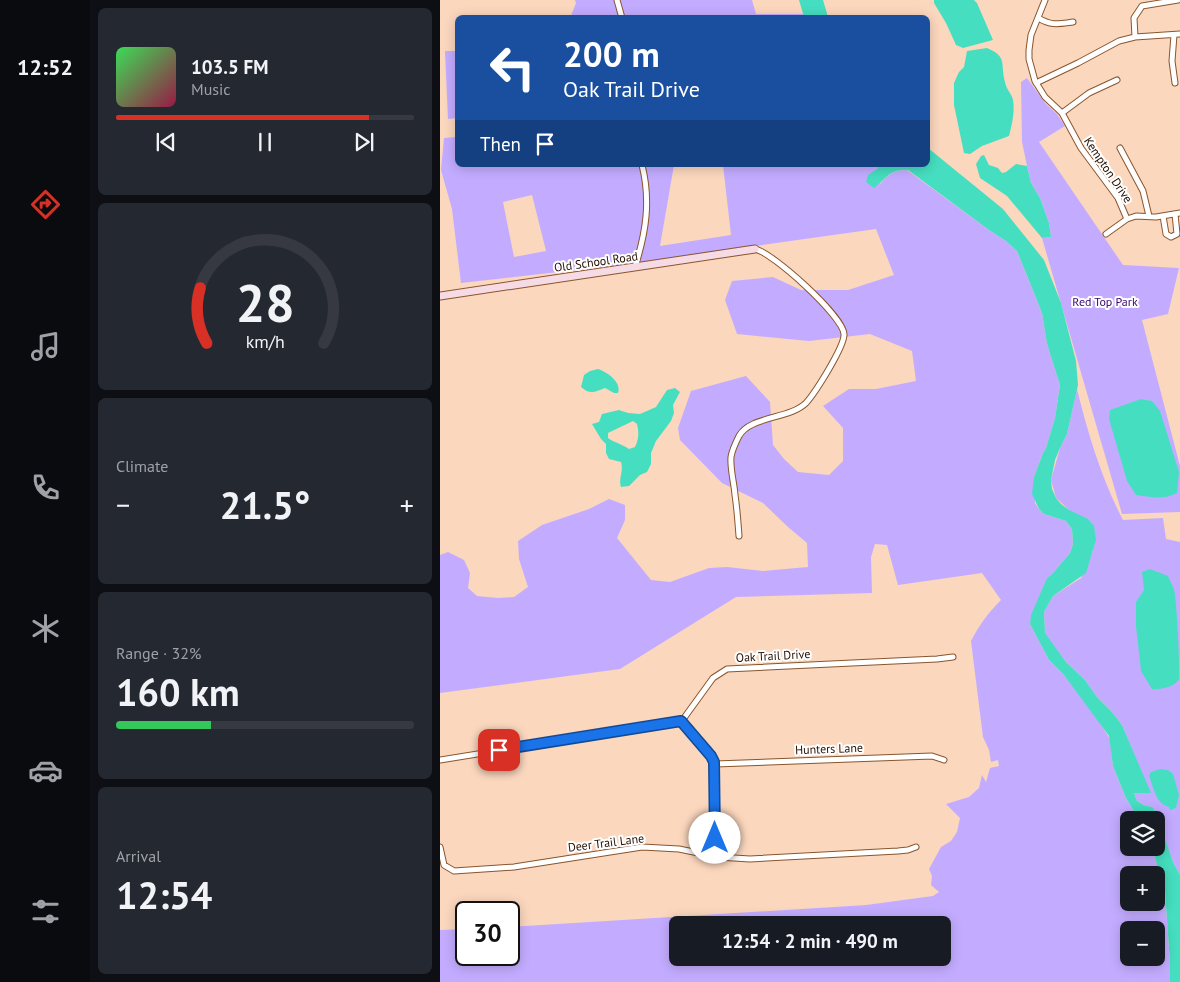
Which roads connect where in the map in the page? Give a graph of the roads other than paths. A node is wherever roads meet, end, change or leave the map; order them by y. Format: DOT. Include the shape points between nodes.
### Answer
graph roads {
  1 [pos="617,0"];
  2 [pos="1046,0"];
  3 [pos="1178,0"];
  4 [pos="621,15"];
  5 [pos="1038,18"];
  6 [pos="1073,22"];
  7 [pos="1174,34"];
  8 [pos="1180,34"];
  9 [pos="1135,37"];
  10 [pos="1117,80"];
  11 [pos="1036,83"];
  12 [pos="1175,83"];
  13 [pos="1062,113"];
  14 [pos="1120,148"];
  15 [pos="642,167"];
  16 [pos="1177,213"];
  17 [pos="1149,216"];
  18 [pos="1163,216"];
  19 [pos="1127,219"];
  20 [pos="1106,234"];
  21 [pos="755,249"];
  22 [pos="635,267"];
  23 [pos="440,296"];
  24 [pos="739,536"];
  25 [pos="954,657"];
  26 [pos="681,721"];
  27 [pos="440,760"];
  28 [pos="944,760"];
  29 [pos="715,764"];
  30 [pos="440,847"];
  31 [pos="916,847"];
  32 [pos="715,856"];
  1 -- 4 [label="street"];
  2 -- 5 [label="street, Kempton Drive"];
  3 -- 9 [label="street" via="1142,6 1134,18"];
  5 -- 6 [label="street" via="1055,25"];
  5 -- 11 [label="street, Kempton Drive" via="1028,50"];
  7 -- 8 [label="street"];
  7 -- 9 [label="street"];
  7 -- 12 [label="street" via="1172,61"];
  9 -- 11 [label="street" via="1114,43"];
  10 -- 13 [label="street" via="1089,93"];
  11 -- 13 [label="street, Kempton Drive"];
  13 -- 19 [label="street, Kempton Drive" via="1081,148 1118,198"];
  14 -- 17 [label="street" via="1143,190"];
  15 -- 22 [label="street" via="647,215"];
  16 -- 18 [label="street"];
  16 -- 18 [label="street" via="1177,234 1170,237 1166,234"];
  17 -- 18 [label="street"];
  17 -- 19 [label="street"];
  19 -- 20 [label="street"];
  21 -- 22 [label="street, Old School Road"];
  21 -- 24 [label="street" via="776,261 817,296 834,315 844,339 804,404 746,427 740,434 731,456"];
  22 -- 23 [label="street, Old School Road"];
  25 -- 26 [label="street, Oak Trail Drive" via="727,669 713,678"];
  26 -- 27 [label="street"];
  26 -- 29 [label="street"];
  28 -- 29 [label="street, Hunters Lane" via="932,756"];
  29 -- 32 [label="street"];
  30 -- 32 [label="street, Deer Trail Lane" via="444,865 454,871 514,867 642,848 678,849"];
  31 -- 32 [label="street, Deer Trail Lane" via="898,851 764,859"];
}
